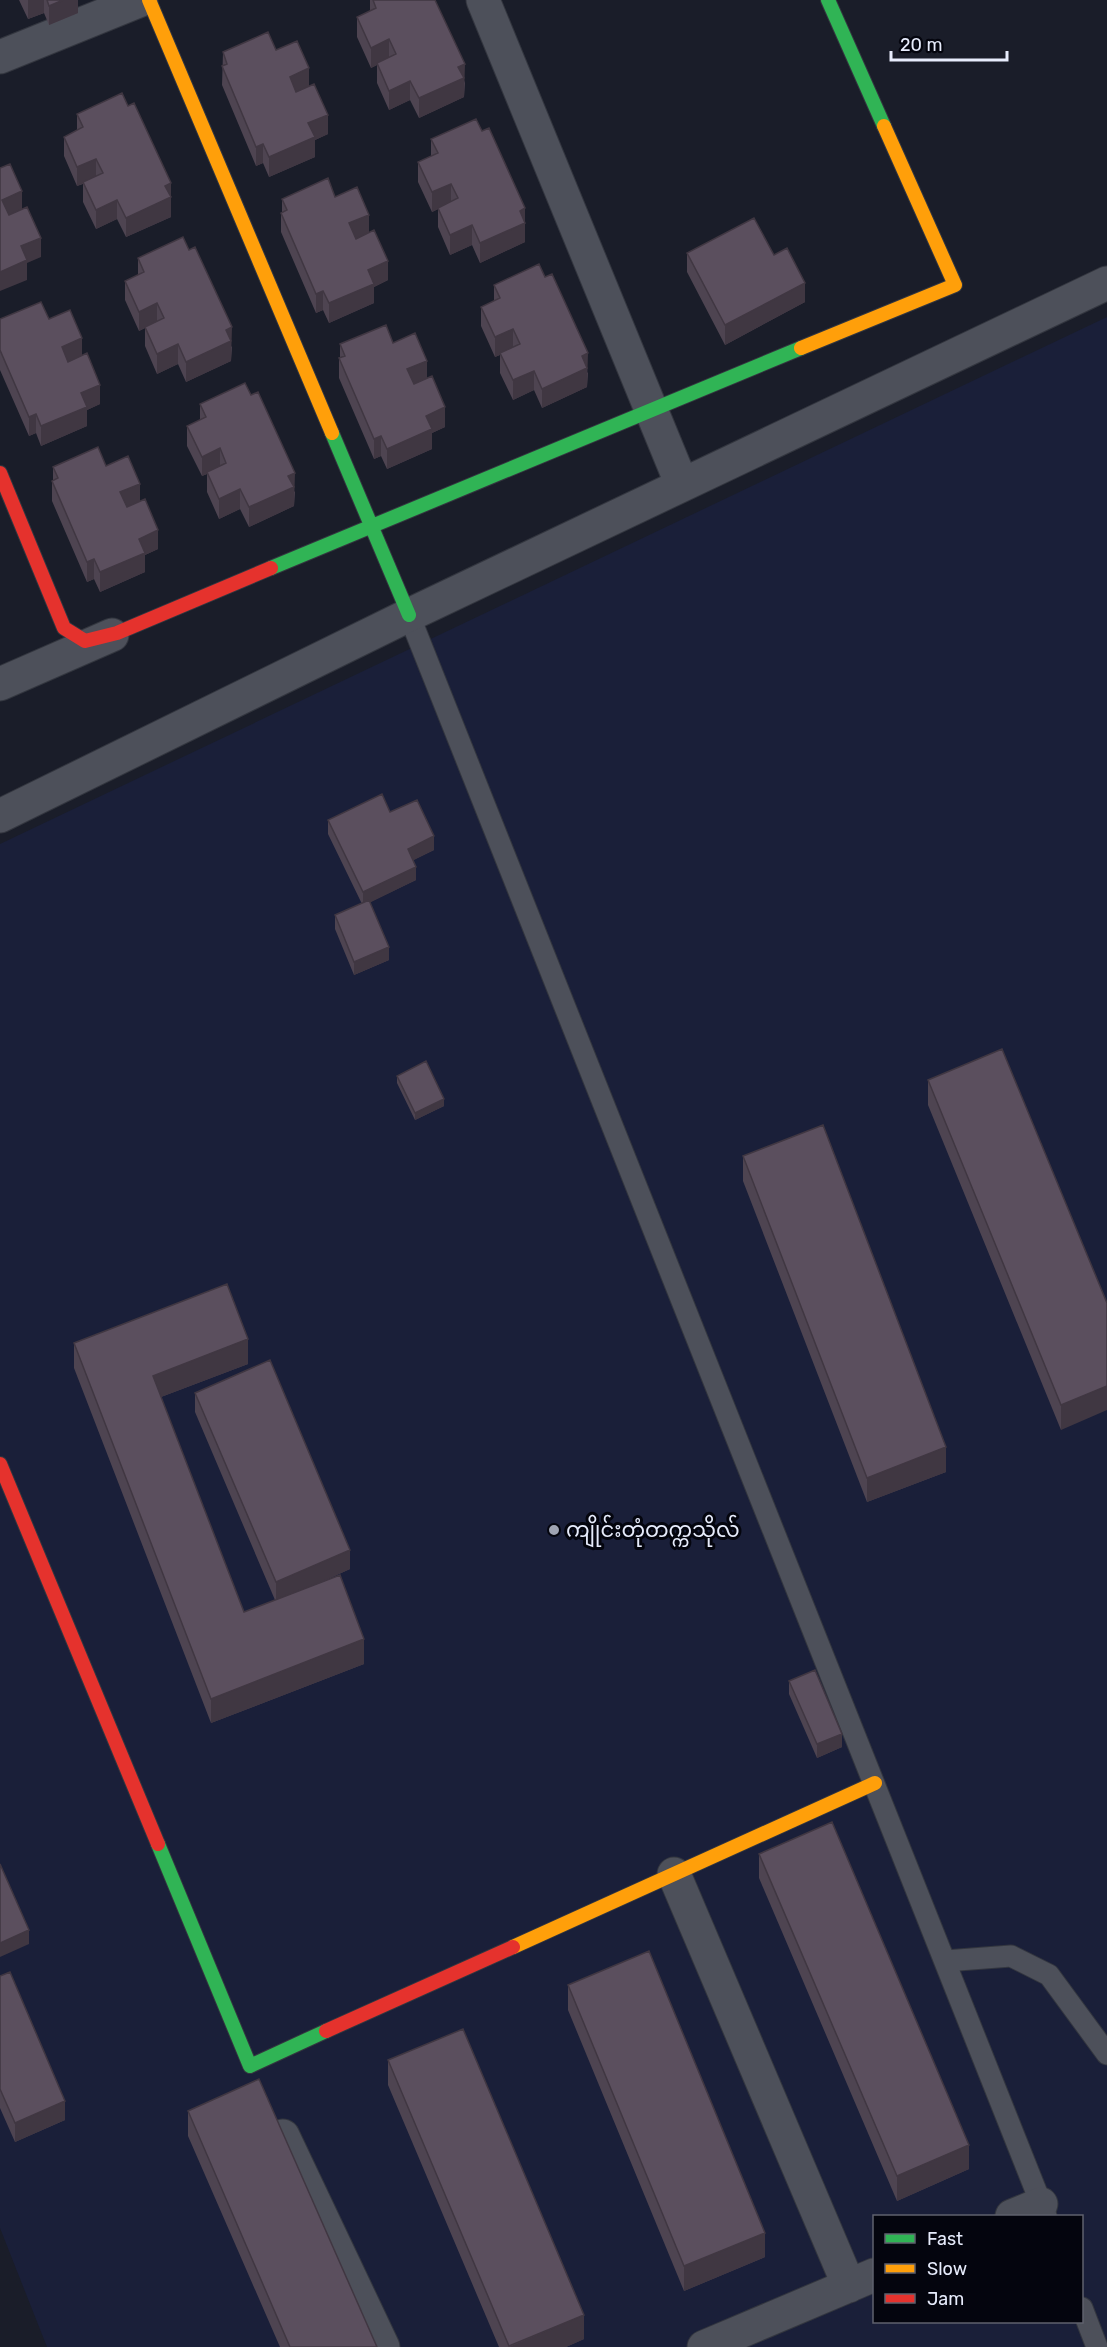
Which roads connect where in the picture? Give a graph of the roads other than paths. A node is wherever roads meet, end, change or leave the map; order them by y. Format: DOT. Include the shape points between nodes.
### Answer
graph roads {
  1 [pos="141,0"];
  2 [pos="148,0"];
  3 [pos="483,0"];
  4 [pos="828,0"];
  5 [pos="0,57"];
  6 [pos="1107,283"];
  7 [pos="651,409"];
  8 [pos="0,473"];
  9 [pos="682,485"];
  10 [pos="371,526"];
  11 [pos="409,615"];
  12 [pos="117,633"];
  13 [pos="0,684"];
  14 [pos="0,816"];
  15 [pos="0,1464"];
  16 [pos="875,1784"];
  17 [pos="674,1874"];
  18 [pos="945,1960"];
  19 [pos="1107,2054"];
  20 [pos="260,2088"];
  21 [pos="1033,2212"];
  22 [pos="862,2280"];
  23 [pos="1083,2311"];
  24 [pos="383,2347"];
  25 [pos="704,2347"];
  26 [pos="1097,2347"];
  1 -- 5 [label="street"];
  2 -- 10 [label="street"];
  3 -- 7 [label="street"];
  4 -- 7 [label="street" via="955,285"];
  6 -- 9 [label="street"];
  7 -- 9 [label="street"];
  7 -- 10 [label="street"];
  8 -- 12 [label="street" via="64,628 85,641"];
  9 -- 11 [label="street"];
  10 -- 11 [label="street"];
  10 -- 12 [label="street"];
  11 -- 14 [label="street"];
  11 -- 16 [label="lane"];
  12 -- 13 [label="street"];
  15 -- 20 [label="street"];
  16 -- 17 [label="street"];
  16 -- 18 [label="lane"];
  17 -- 20 [label="street"];
  17 -- 22 [label="street"];
  18 -- 19 [label="lane" via="1011,1956 1049,1976"];
  18 -- 21 [label="lane"];
  20 -- 24 [label="street"];
  22 -- 25 [label="street"];
  23 -- 26 [label="lane"];
}
